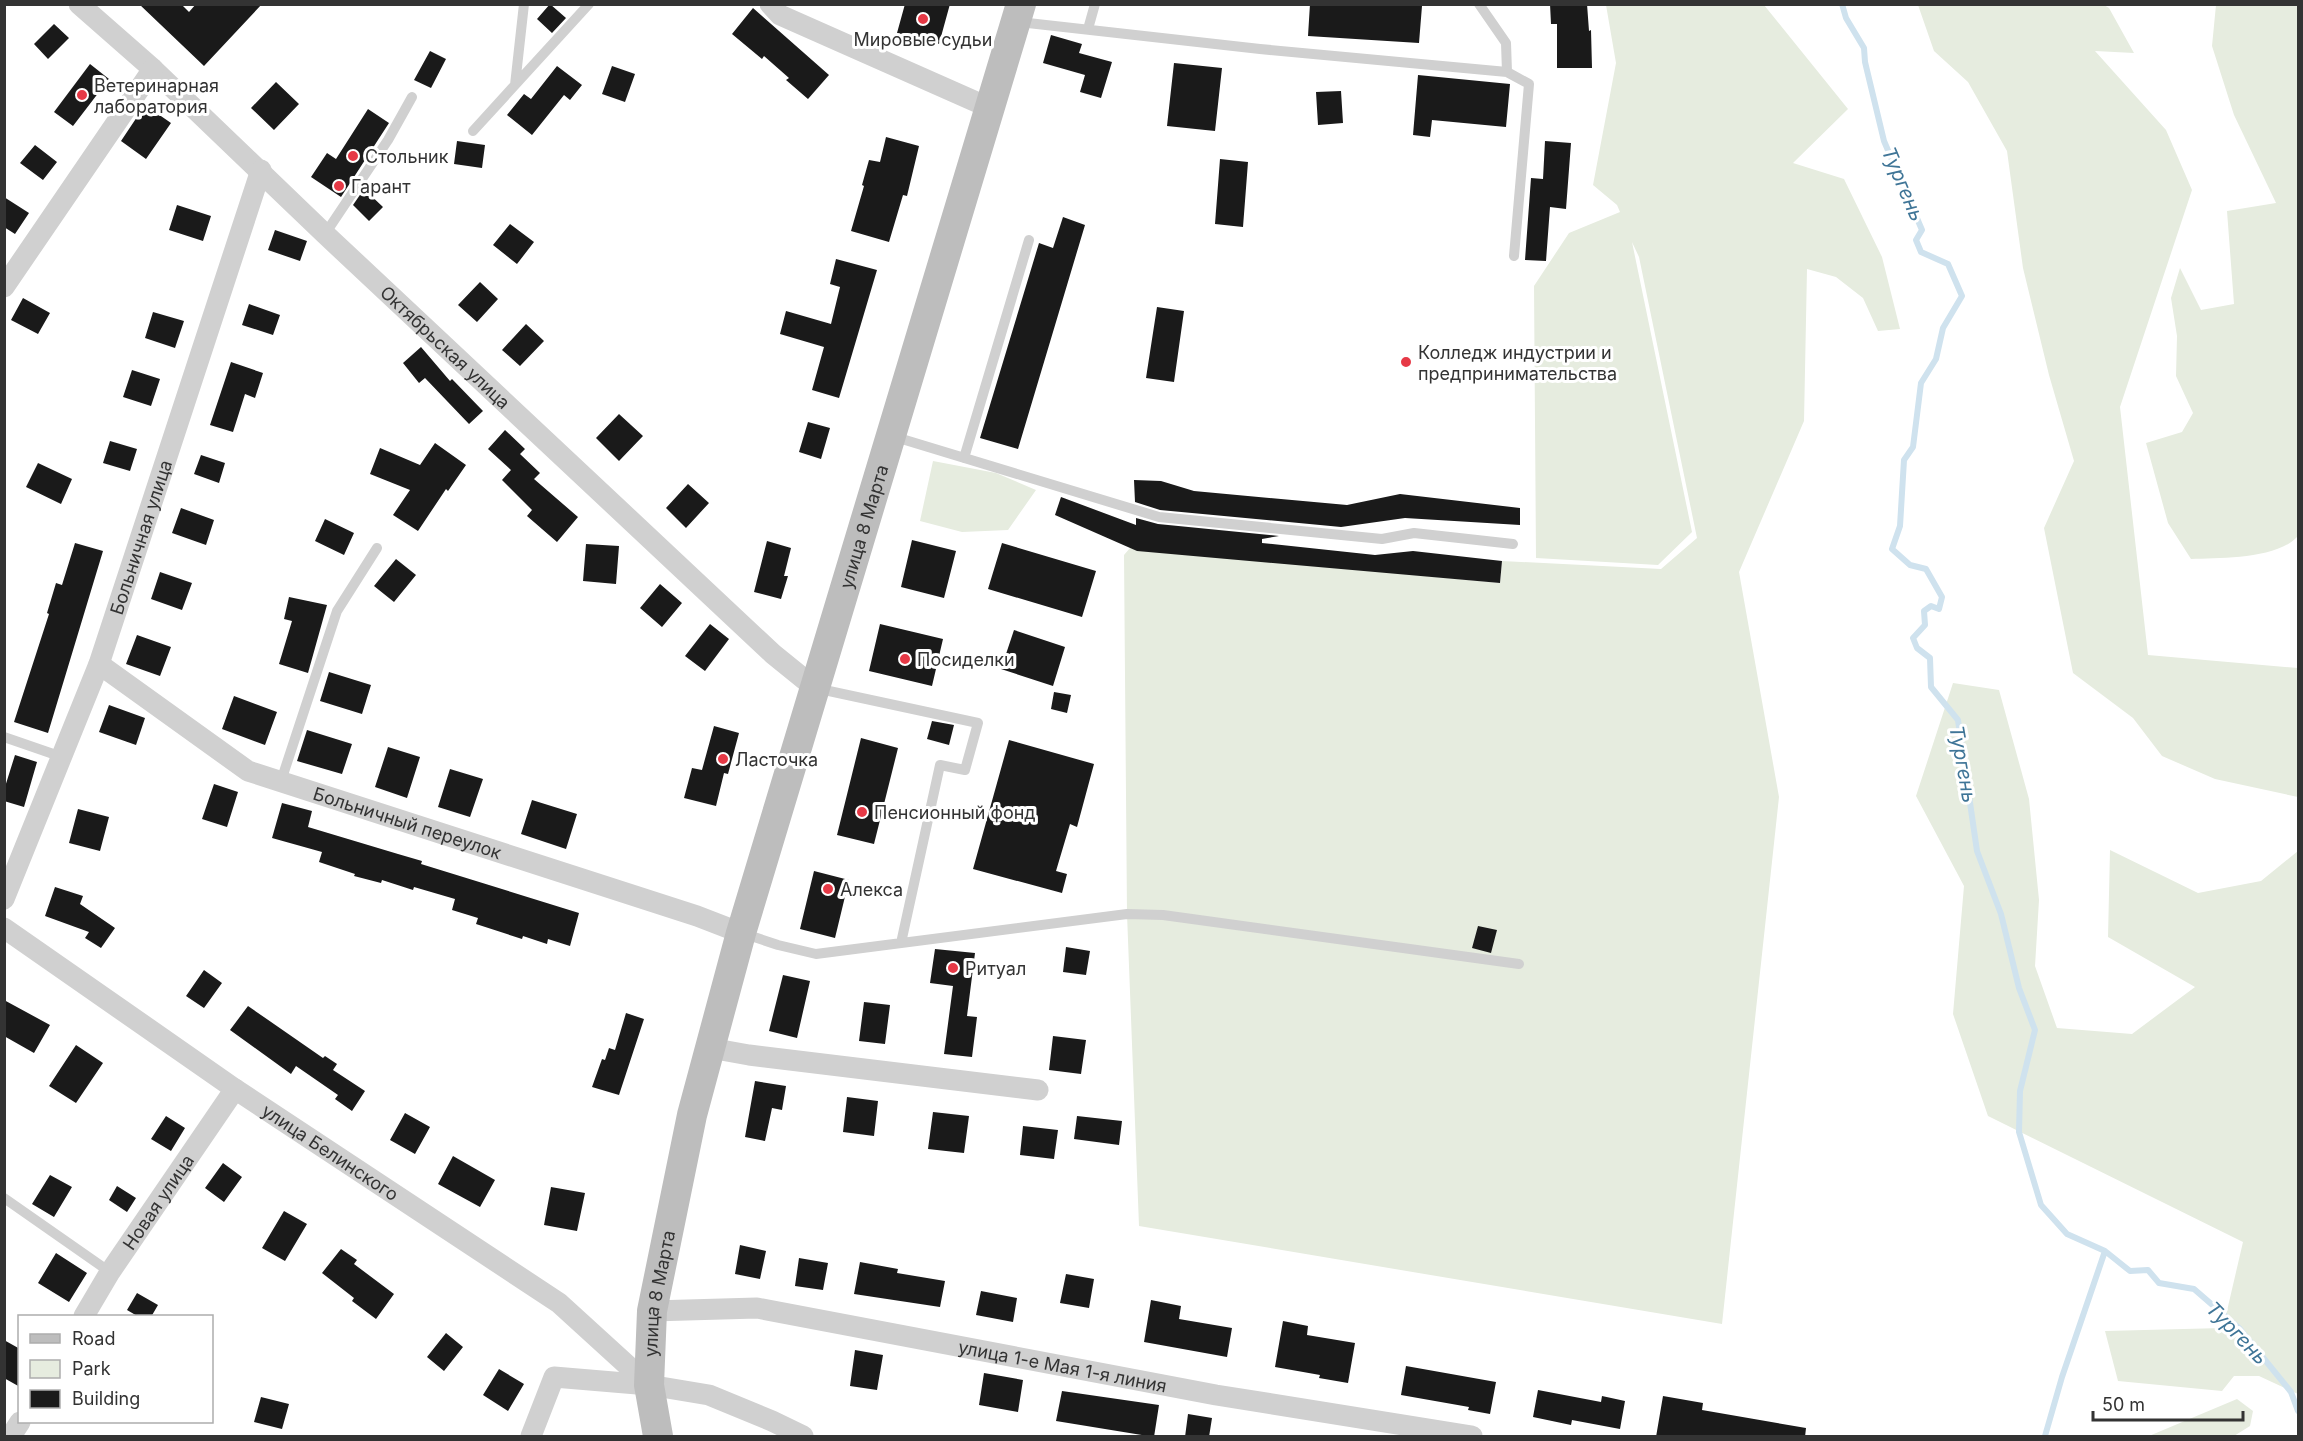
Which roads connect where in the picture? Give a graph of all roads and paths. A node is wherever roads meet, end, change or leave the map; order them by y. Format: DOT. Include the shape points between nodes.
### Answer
graph roads {
  1 [pos="79,4"];
  2 [pos="524,4"];
  3 [pos="589,4"];
  4 [pos="770,4"];
  5 [pos="1095,4"];
  6 [pos="1479,4"];
  7 [pos="1018,13"];
  8 [pos="1088,29"];
  9 [pos="153,69"];
  10 [pos="1507,72"];
  11 [pos="515,86"];
  12 [pos="412,97"];
  13 [pos="990,108"];
  14 [pos="473,131"];
  15 [pos="261,170"];
  16 [pos="325,234"];
  17 [pos="1029,240"];
  18 [pos="1514,256"];
  19 [pos="4,287"];
  20 [pos="892,436"];
  21 [pos="964,458"];
  22 [pos="1513,544"];
  23 [pos="377,548"];
  24 [pos="99,664"];
  25 [pos="815,688"];
  26 [pos="4,737"];
  27 [pos="62,756"];
  28 [pos="281,782"];
  29 [pos="4,899"];
  30 [pos="4,928"];
  31 [pos="741,933"];
  32 [pos="901,943"];
  33 [pos="1519,964"];
  34 [pos="710,1048"];
  35 [pos="235,1089"];
  36 [pos="1038,1090"];
  37 [pos="4,1198"];
  38 [pos="110,1272"];
  39 [pos="652,1311"];
  40 [pos="85,1315"];
  41 [pos="649,1384"];
  42 [pos="19,1423"];
  43 [pos="11,1437"];
  44 [pos="531,1437"];
  45 [pos="658,1437"];
  46 [pos="803,1437"];
  47 [pos="1472,1437"];
  1 -- 9 [label="street, Октябрьская улица"];
  2 -- 11 [label="lane"];
  3 -- 11 [label="lane"];
  4 -- 13 [label="street" via="780,15"];
  5 -- 8 [label="lane"];
  6 -- 10 [label="lane" via="1506,43"];
  7 -- 8 [label="lane"];
  7 -- 13 [label="main road, улица 8 Марта"];
  8 -- 10 [label="lane"];
  9 -- 15 [label="street, Октябрьская улица"];
  9 -- 19 [label="street"];
  10 -- 18 [label="lane" via="1529,84"];
  11 -- 14 [label="lane"];
  12 -- 16 [label="lane" via="388,141"];
  13 -- 20 [label="main road, улица 8 Марта"];
  15 -- 16 [label="street, Октябрьская улица"];
  15 -- 24 [label="street, Больничная улица"];
  16 -- 25 [label="street, Октябрьская улица" via="773,654"];
  17 -- 21 [label="lane"];
  20 -- 21 [label="lane"];
  20 -- 25 [label="main road, улица 8 Марта"];
  21 -- 22 [label="lane" via="1159,517 1382,539 1414,533"];
  23 -- 28 [label="lane" via="337,611"];
  24 -- 27 [label="street, Больничная улица"];
  24 -- 28 [label="street, Больничный переулок" via="248,771"];
  25 -- 31 [label="main road, улица 8 Марта"];
  25 -- 32 [label="lane" via="978,723 965,770 940,765"];
  26 -- 27 [label="lane"];
  27 -- 29 [label="street, Больничная улица"];
  28 -- 31 [label="street, Больничный переулок"];
  30 -- 35 [label="street, улица Белинского"];
  31 -- 32 [label="lane" via="816,954"];
  31 -- 34 [label="main road, улица 8 Марта"];
  32 -- 33 [label="lane" via="1127,914 1163,915"];
  34 -- 36 [label="street"];
  34 -- 39 [label="main road, улица 8 Марта" via="692,1115"];
  35 -- 38 [label="street, Новая улица"];
  35 -- 41 [label="street, улица Белинского" via="559,1303"];
  37 -- 38 [label="lane"];
  38 -- 40 [label="street, Новая улица"];
  39 -- 41 [label="main road, улица 8 Марта"];
  39 -- 47 [label="street, улица 1-е Мая 1-я линия" via="758,1308 1216,1395"];
  41 -- 44 [label="street, улица 8 Марта" via="554,1377"];
  41 -- 45 [label="main road"];
  41 -- 46 [label="street" via="709,1395"];
  42 -- 43 [label="street"];
}
